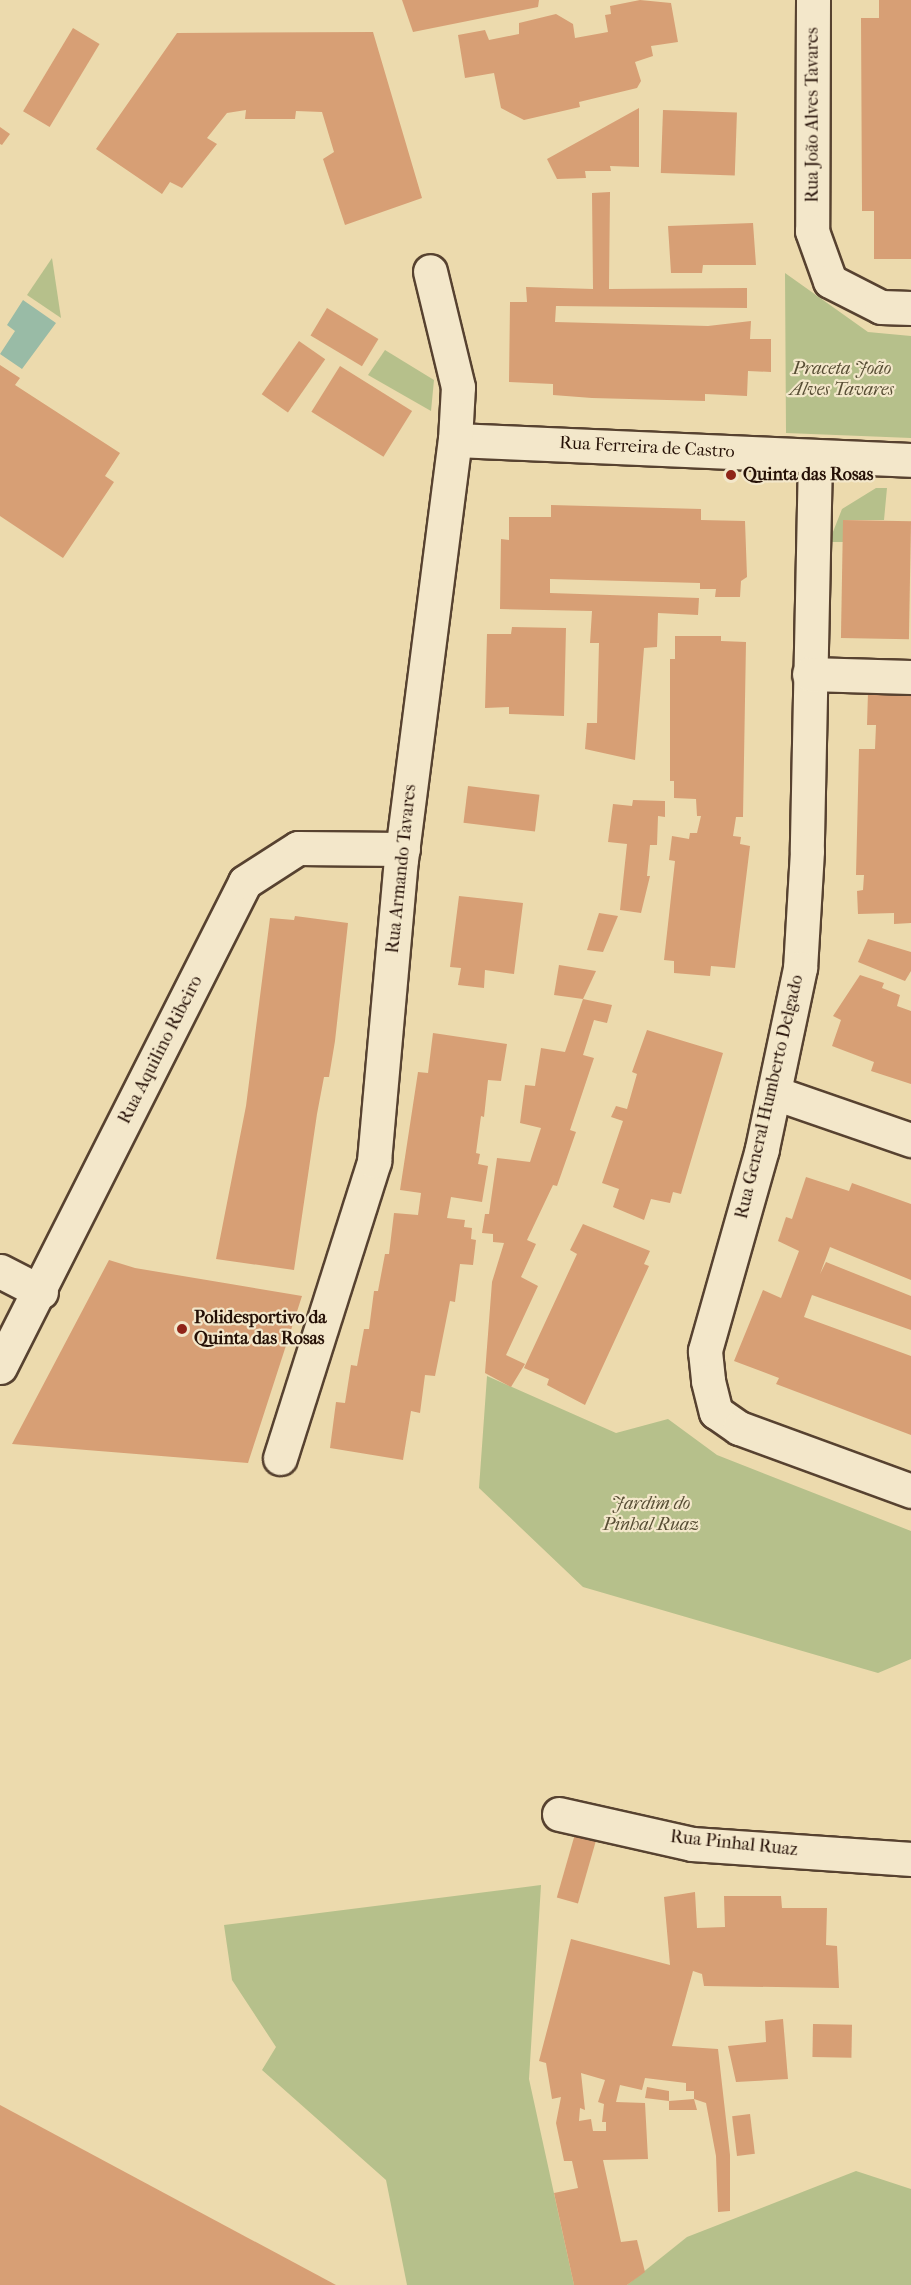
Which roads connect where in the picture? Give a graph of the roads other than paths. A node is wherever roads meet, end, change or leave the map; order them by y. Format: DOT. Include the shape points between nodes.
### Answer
graph roads {
  1 [pos="813,0"];
  2 [pos="430,271"];
  3 [pos="911,308"];
  4 [pos="455,440"];
  5 [pos="815,457"];
  6 [pos="911,460"];
  7 [pos="809,674"];
  8 [pos="911,677"];
  9 [pos="403,849"];
  10 [pos="775,1093"];
  11 [pos="911,1140"];
  12 [pos="0,1271"];
  13 [pos="40,1292"];
  14 [pos="0,1367"];
  15 [pos="280,1458"];
  16 [pos="911,1491"];
  17 [pos="559,1814"];
  18 [pos="911,1859"];
  1 -- 3 [label="street, Rua João Alves Tavares" via="812,231 830,281 881,307"];
  2 -- 4 [label="street, Rua Armando Tavares" via="458,387"];
  4 -- 5 [label="street, Rua Ferreira de Castro"];
  4 -- 9 [label="street, Rua Armando Tavares"];
  5 -- 6 [label="street, Rua Ferreira de Castro"];
  5 -- 7 [label="street, Rua General Humberto Delgado"];
  7 -- 8 [label="street"];
  7 -- 10 [label="street, Rua General Humberto Delgado" via="807,851 800,968"];
  9 -- 13 [label="street, Rua Aquilino Ribeiro" via="298,848 245,882"];
  9 -- 15 [label="street, Rua Armando Tavares" via="374,1161"];
  10 -- 11 [label="street"];
  10 -- 16 [label="street, Rua General Humberto Delgado" via="705,1351 716,1412 739,1428"];
  12 -- 13 [label="street"];
  13 -- 14 [label="street, Rua Aquilino Ribeiro"];
  17 -- 18 [label="street, Rua Pinhal Ruaz" via="692,1844"];
}
